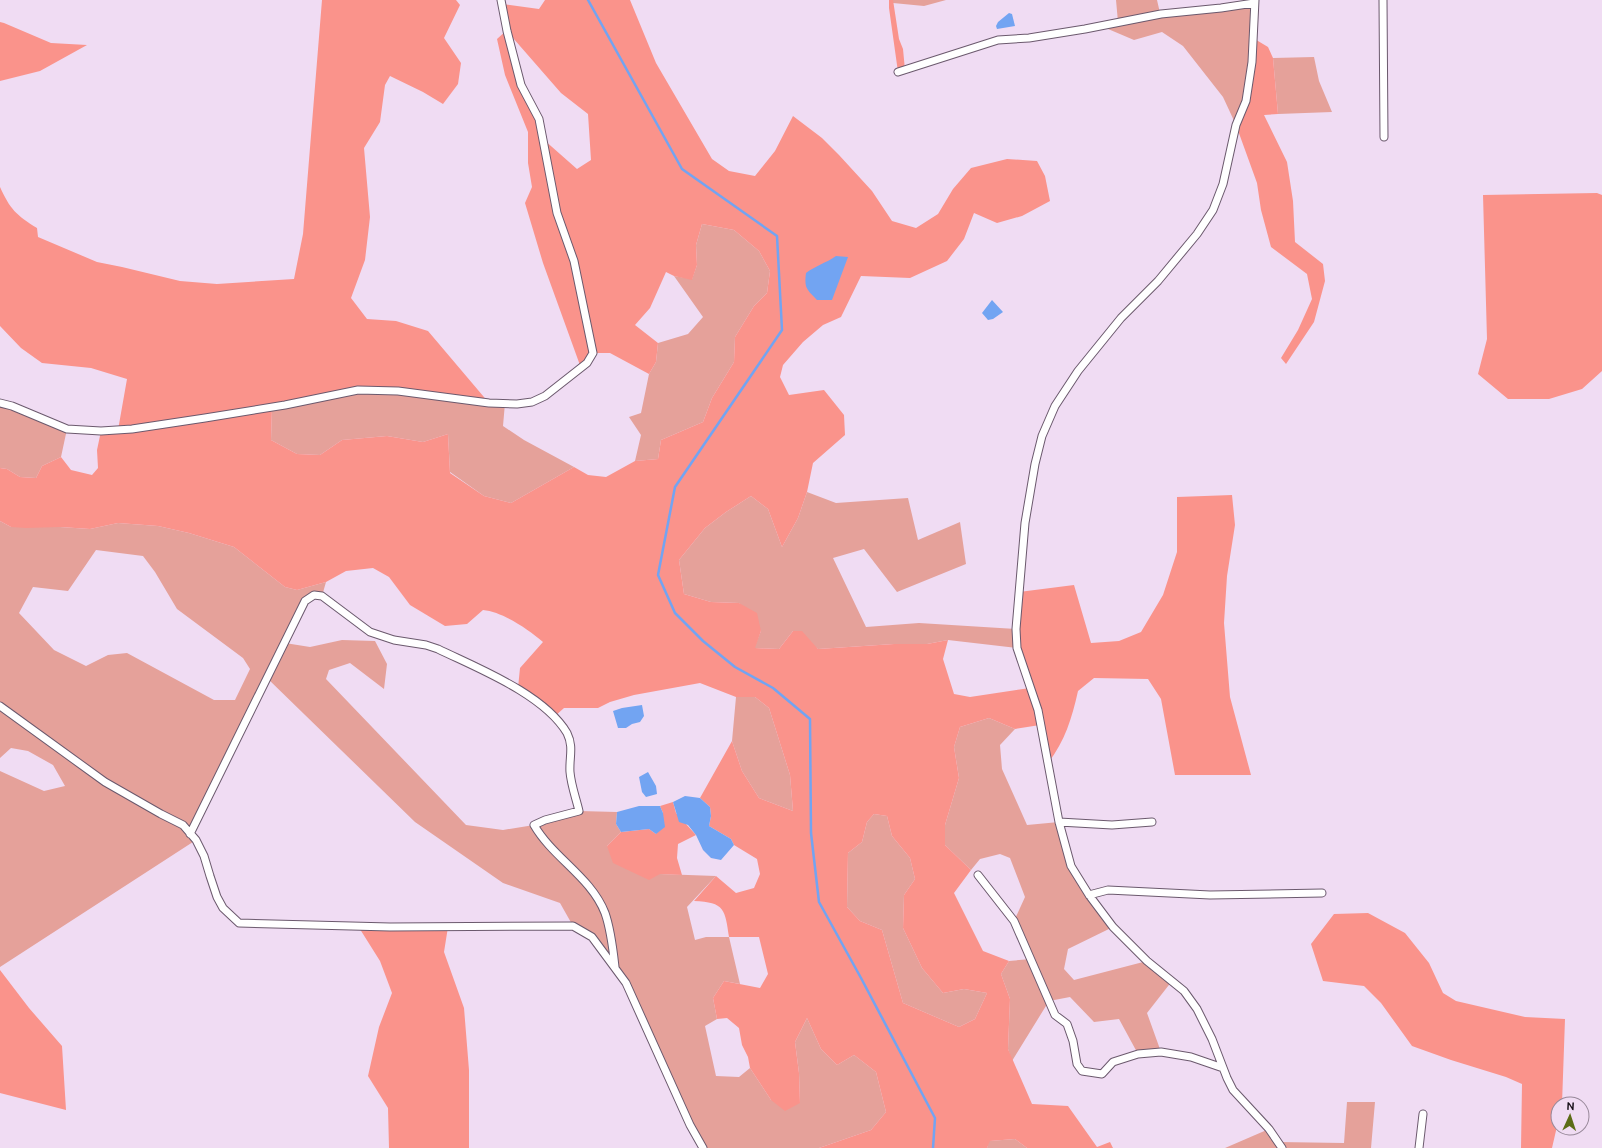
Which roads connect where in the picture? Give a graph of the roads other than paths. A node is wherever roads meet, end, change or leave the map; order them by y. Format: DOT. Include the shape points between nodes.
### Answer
graph roads {
  1 [pos="502,0"];
  2 [pos="1383,0"];
  3 [pos="1255,2"];
  4 [pos="898,72"];
  5 [pos="1384,137"];
  6 [pos="0,403"];
  7 [pos="0,706"];
  8 [pos="1059,822"];
  9 [pos="1152,822"];
  10 [pos="190,834"];
  11 [pos="978,875"];
  12 [pos="1322,893"];
  13 [pos="1089,895"];
  14 [pos="616,968"];
  15 [pos="1223,1068"];
  16 [pos="1423,1114"];
  17 [pos="703,1148"];
  18 [pos="1282,1148"];
  19 [pos="1419,1148"];
  1 -- 6 [label="street" via="521,85 539,119 557,213 574,261 593,353 587,363 545,396 532,402 517,404 489,403 398,391 358,390 242,412 132,429 101,431 67,429"];
  2 -- 5 [label="street"];
  3 -- 4 [label="street" via="1160,14 1029,38 998,40"];
  3 -- 8 [label="street" via="1252,62 1246,101 1236,125 1223,184 1213,210 1197,234 1158,281 1121,318 1078,371 1055,406 1042,436 1035,464 1025,523 1016,629 1018,648 1038,710"];
  7 -- 10 [label="street" via="105,782 183,826"];
  8 -- 9 [label="street" via="1112,825"];
  8 -- 13 [label="street" via="1071,866"];
  10 -- 14 [label="street" via="204,856 223,908 239,923 390,927 573,926 592,937"];
  10 -- 14 [label="street" via="305,601 314,595 322,596 370,632 438,649 518,688 554,717 567,734 572,749 570,772 579,811 544,820 534,826 542,838 590,887 605,912"];
  11 -- 15 [label="street" via="1014,921 1054,1015 1067,1024 1077,1064 1082,1071 1102,1074 1113,1062 1138,1054 1161,1052 1191,1057"];
  12 -- 13 [label="street" via="1210,895 1108,890"];
  13 -- 15 [label="street" via="1113,927 1147,961 1184,991 1197,1009"];
  14 -- 17 [label="street" via="626,983 690,1125"];
  15 -- 18 [label="street" via="1233,1090 1270,1129"];
  16 -- 19 [label="street"];
}
